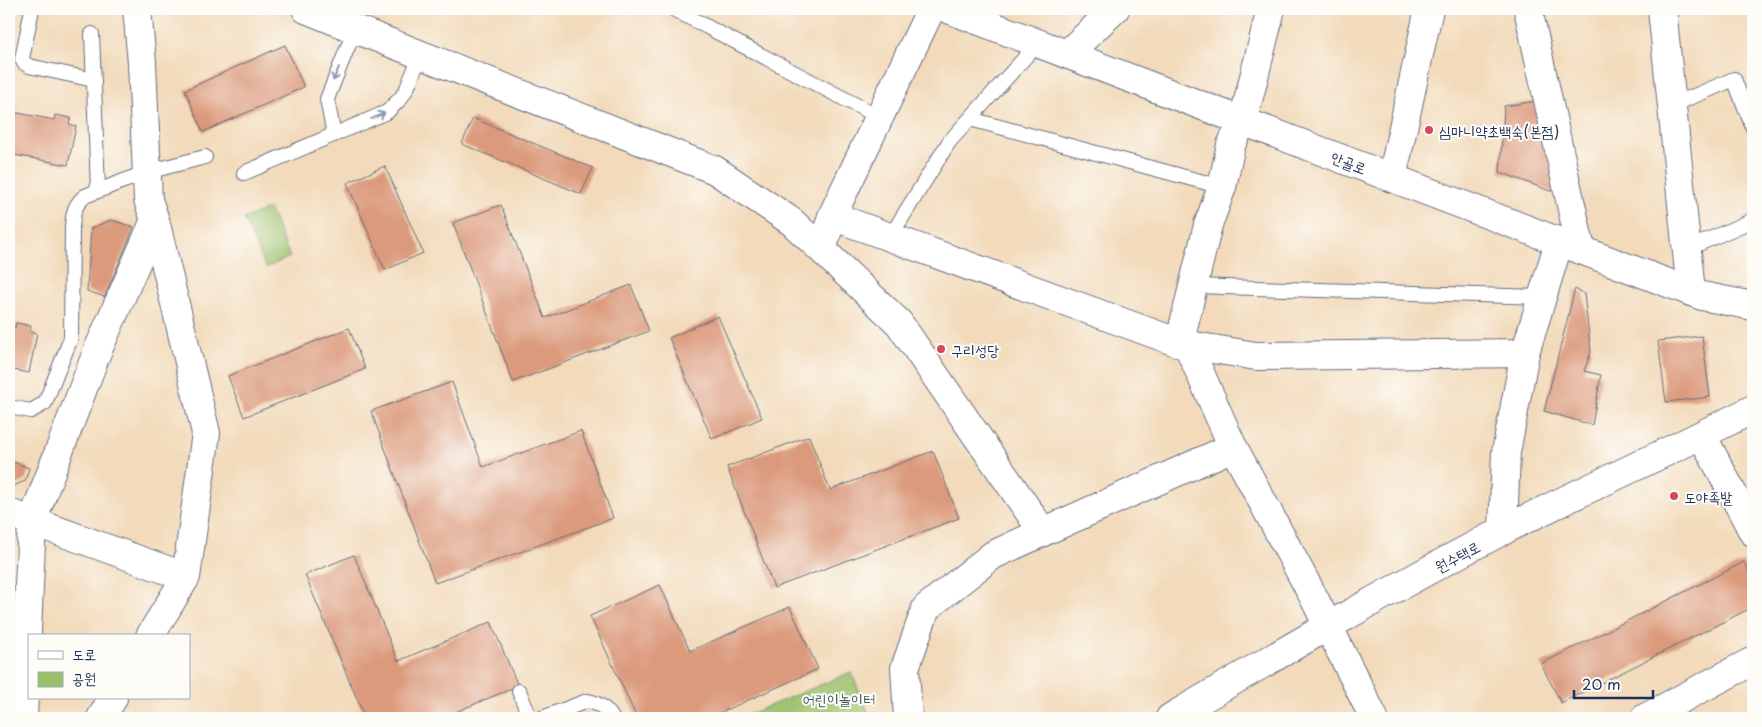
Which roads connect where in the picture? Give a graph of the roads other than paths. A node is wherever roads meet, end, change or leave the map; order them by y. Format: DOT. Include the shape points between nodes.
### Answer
graph roads {
  1 [pos="32,9"];
  2 [pos="137,9"];
  3 [pos="306,9"];
  4 [pos="673,9"];
  5 [pos="931,9"];
  6 [pos="948,9"];
  7 [pos="1115,9"];
  8 [pos="1271,9"];
  9 [pos="1429,9"];
  10 [pos="1528,9"];
  11 [pos="1662,9"];
  12 [pos="359,19"];
  13 [pos="92,34"];
  14 [pos="1038,43"];
  15 [pos="421,54"];
  16 [pos="1067,54"];
  17 [pos="94,80"];
  18 [pos="1673,105"];
  19 [pos="879,117"];
  20 [pos="970,119"];
  21 [pos="1243,121"];
  22 [pos="1753,128"];
  23 [pos="334,136"];
  24 [pos="205,157"];
  25 [pos="147,172"];
  26 [pos="244,173"];
  27 [pos="1392,178"];
  28 [pos="1222,187"];
  29 [pos="98,190"];
  30 [pos="832,216"];
  31 [pos="155,220"];
  32 [pos="1753,220"];
  33 [pos="890,237"];
  34 [pos="1570,246"];
  35 [pos="1687,249"];
  36 [pos="822,250"];
  37 [pos="1194,286"];
  38 [pos="1691,292"];
  39 [pos="1542,297"];
  40 [pos="1753,306"];
  41 [pos="1188,345"];
  42 [pos="1525,354"];
  43 [pos="9,407"];
  44 [pos="1753,409"];
  45 [pos="1702,435"];
  46 [pos="1233,447"];
  47 [pos="20,517"];
  48 [pos="1503,531"];
  49 [pos="1043,532"];
  50 [pos="1753,532"];
  51 [pos="186,577"];
  52 [pos="1327,626"];
  53 [pos="151,634"];
  54 [pos="1753,661"];
  55 [pos="519,691"];
  56 [pos="112,700"];
  57 [pos="23,718"];
  58 [pos="101,718"];
  59 [pos="530,718"];
  60 [pos="542,718"];
  61 [pos="612,718"];
  62 [pos="908,718"];
  63 [pos="1170,718"];
  64 [pos="1374,718"];
  65 [pos="1645,718"];
  1 -- 17 [label="lane" via="22,59 24,63"];
  2 -- 25 [label="street"];
  3 -- 12 [label="street"];
  4 -- 19 [label="lane"];
  5 -- 19 [label="street"];
  6 -- 14 [label="street, 안골로"];
  7 -- 16 [label="street"];
  8 -- 21 [label="street"];
  9 -- 27 [label="street"];
  10 -- 34 [label="street"];
  11 -- 18 [label="street"];
  12 -- 15 [label="street"];
  12 -- 23 [label="lane, one-way" via="327,99"];
  13 -- 17 [label="lane"];
  14 -- 16 [label="street, 안골로"];
  14 -- 20 [label="lane"];
  23 -- 15 [label="lane, one-way" via="387,112 407,88"];
  15 -- 36 [label="street" via="715,170 792,222"];
  16 -- 21 [label="street, 안골로"];
  17 -- 29 [label="lane"];
  18 -- 22 [label="lane" via="1734,79"];
  18 -- 35 [label="street"];
  19 -- 30 [label="street"];
  20 -- 28 [label="lane"];
  20 -- 33 [label="lane" via="949,142"];
  21 -- 27 [label="street, 안골로"];
  21 -- 28 [label="street" via="1231,145"];
  23 -- 26 [label="lane"];
  24 -- 25 [label="lane"];
  25 -- 29 [label="lane"];
  25 -- 31 [label="street" via="148,200"];
  27 -- 34 [label="street, 안골로"];
  28 -- 37 [label="street" via="1208,225"];
  29 -- 43 [label="lane" via="78,202 74,212 71,338 68,349 44,403 31,411"];
  30 -- 33 [label="street"];
  30 -- 36 [label="street"];
  31 -- 47 [label="street"];
  31 -- 51 [label="street" via="206,433"];
  32 -- 35 [label="lane"];
  33 -- 41 [label="street"];
  34 -- 38 [label="street, 안골로"];
  34 -- 39 [label="street"];
  35 -- 38 [label="street"];
  36 -- 49 [label="street" via="899,323"];
  37 -- 39 [label="lane"];
  37 -- 41 [label="street" via="1182,332"];
  38 -- 40 [label="street, 안골로"];
  39 -- 42 [label="street"];
  41 -- 42 [label="street" via="1256,356"];
  41 -- 46 [label="street"];
  42 -- 48 [label="street" via="1506,452"];
  44 -- 45 [label="street, 원수택로"];
  45 -- 48 [label="street, 원수택로"];
  45 -- 50 [label="street"];
  46 -- 49 [label="street"];
  46 -- 52 [label="street"];
  47 -- 51 [label="street"];
  47 -- 57 [label="street"];
  48 -- 52 [label="street, 원수택로"];
  49 -- 62 [label="street" via="992,555 926,608 905,668"];
  51 -- 53 [label="street"];
  52 -- 63 [label="street, 원수택로"];
  52 -- 64 [label="street"];
  54 -- 65 [label="street"];
  55 -- 59 [label="lane"];
  56 -- 58 [label="street"];
  60 -- 61 [label="lane" via="593,702 607,709"];
}
